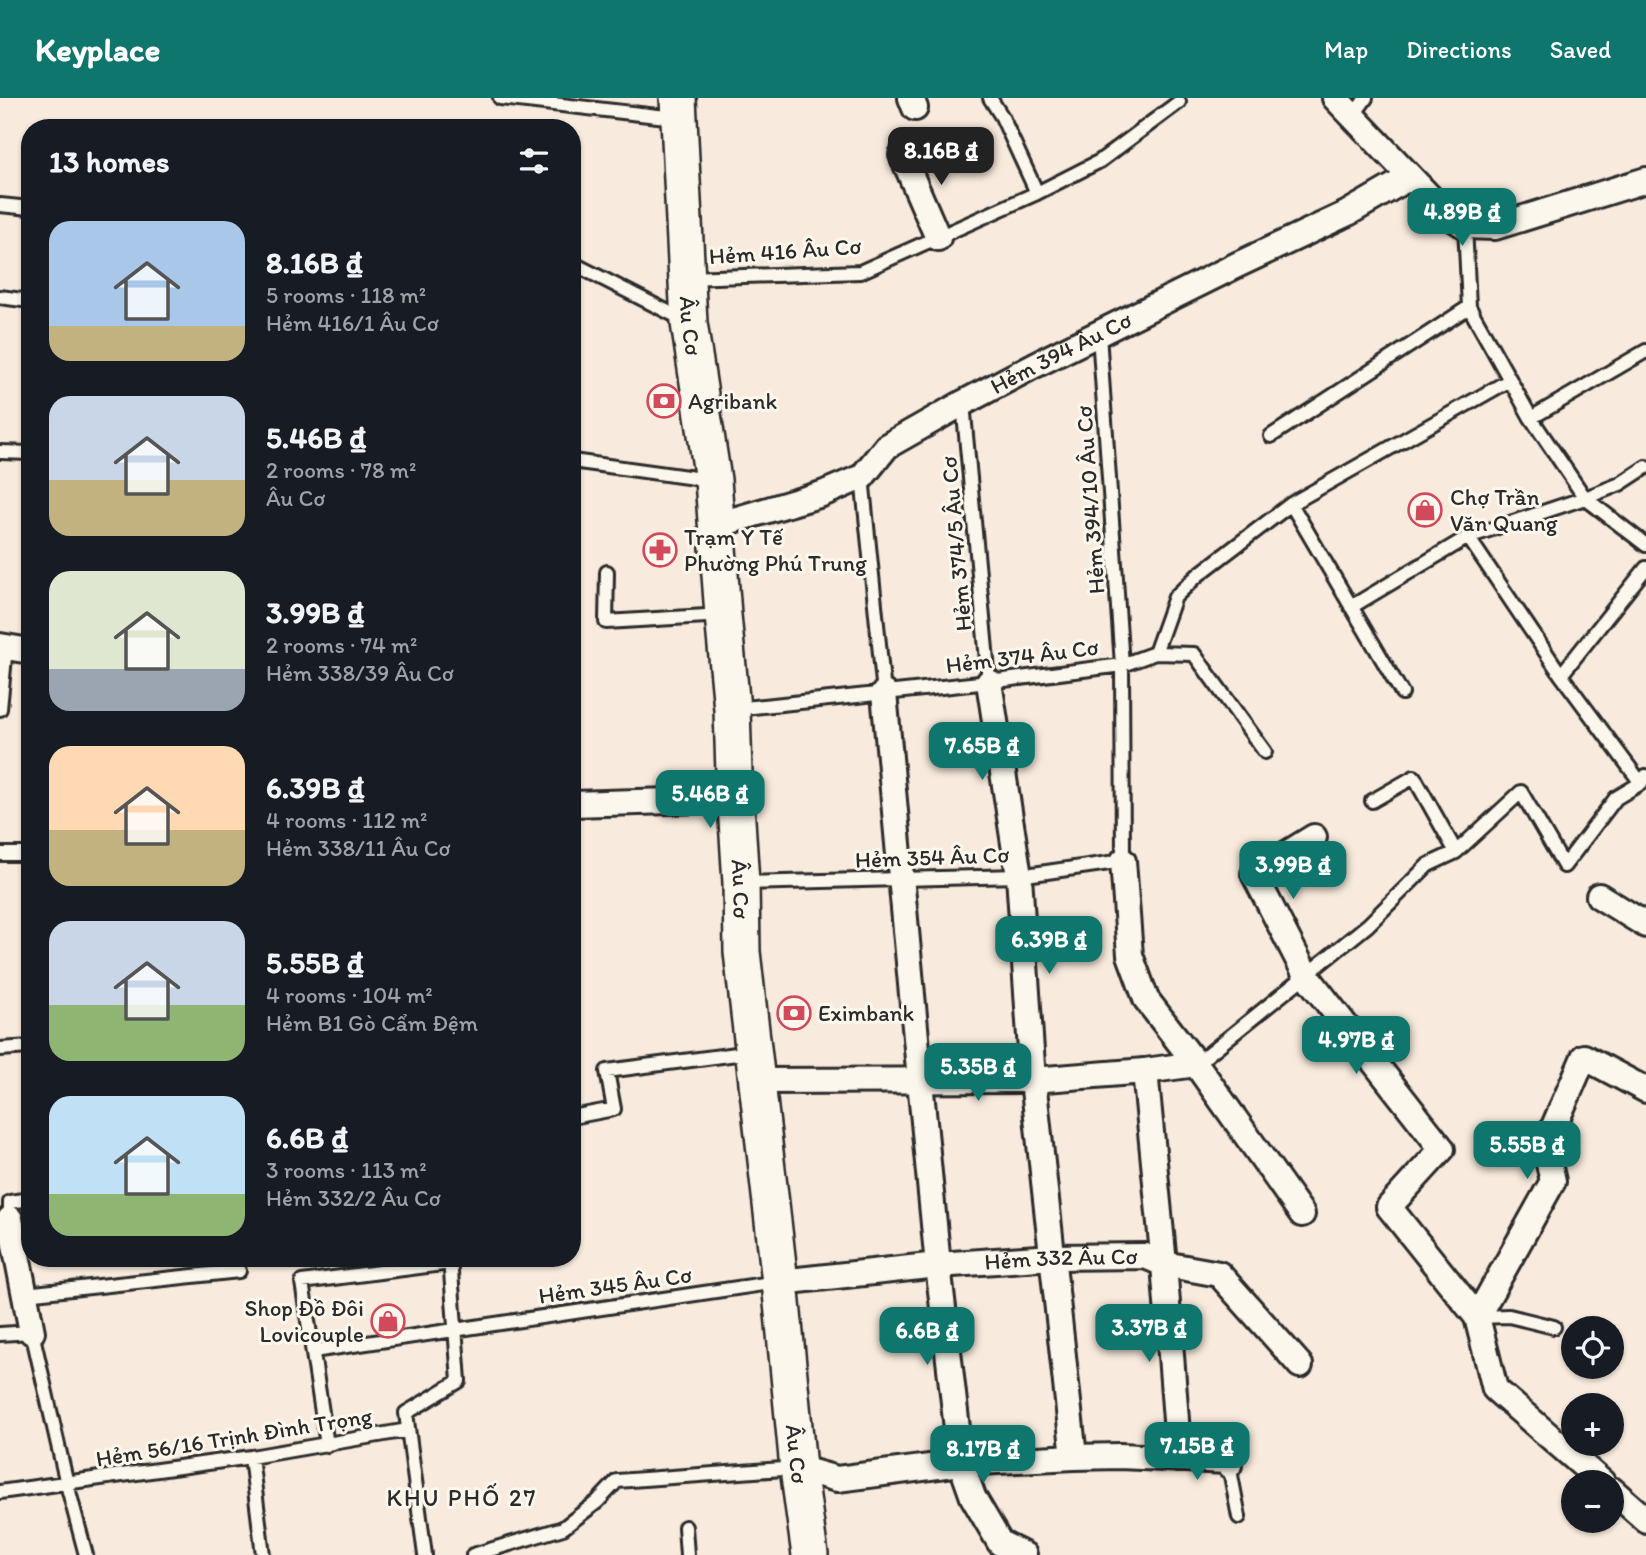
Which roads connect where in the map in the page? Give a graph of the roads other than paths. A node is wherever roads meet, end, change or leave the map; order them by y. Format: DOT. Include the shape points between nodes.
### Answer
graph roads {
  1 [pos="500,98"];
  2 [pos="990,98"];
  3 [pos="1335,98"];
  4 [pos="1179,102"];
  5 [pos="1359,107"];
  6 [pos="679,108"];
  7 [pos="902,155"];
  8 [pos="1410,177"];
  9 [pos="1646,180"];
  10 [pos="1037,193"];
  11 [pos="0,205"];
  12 [pos="21,207"];
  13 [pos="1465,226"];
  14 [pos="938,238"];
  15 [pos="581,268"];
  16 [pos="687,278"];
  17 [pos="0,297"];
  18 [pos="21,300"];
  19 [pos="1469,307"];
  20 [pos="689,323"];
  21 [pos="1099,334"];
  22 [pos="1646,351"];
  23 [pos="1510,380"];
  24 [pos="964,404"];
  25 [pos="1531,418"];
  26 [pos="1271,436"];
  27 [pos="0,452"];
  28 [pos="21,453"];
  29 [pos="581,462"];
  30 [pos="1646,467"];
  31 [pos="862,477"];
  32 [pos="713,480"];
  33 [pos="1585,498"];
  34 [pos="1291,504"];
  35 [pos="717,525"];
  36 [pos="1468,537"];
  37 [pos="1646,545"];
  38 [pos="1646,568"];
  39 [pos="607,572"];
  40 [pos="1351,607"];
  41 [pos="723,615"];
  42 [pos="12,648"];
  43 [pos="1155,653"];
  44 [pos="1122,664"];
  45 [pos="1562,675"];
  46 [pos="989,681"];
  47 [pos="884,693"];
  48 [pos="1402,693"];
  49 [pos="0,709"];
  50 [pos="732,709"];
  51 [pos="1265,752"];
  52 [pos="1643,779"];
  53 [pos="736,799"];
  54 [pos="1372,801"];
  55 [pos="581,804"];
  56 [pos="1314,837"];
  57 [pos="1456,852"];
  58 [pos="0,854"];
  59 [pos="21,854"];
  60 [pos="1123,861"];
  61 [pos="1019,876"];
  62 [pos="900,879"];
  63 [pos="741,883"];
  64 [pos="1599,896"];
  65 [pos="1646,925"];
  66 [pos="1306,975"];
  67 [pos="21,1048"];
  68 [pos="0,1049"];
  69 [pos="1196,1064"];
  70 [pos="755,1067"];
  71 [pos="1145,1071"];
  72 [pos="1033,1080"];
  73 [pos="920,1081"];
  74 [pos="1646,1090"];
  75 [pos="581,1115"];
  76 [pos="21,1200"];
  77 [pos="1302,1214"];
  78 [pos="5,1219"];
  79 [pos="1053,1257"];
  80 [pos="1164,1264"];
  81 [pos="938,1265"];
  82 [pos="408,1267"];
  83 [pos="450,1267"];
  84 [pos="239,1272"];
  85 [pos="780,1282"];
  86 [pos="25,1294"];
  87 [pos="1477,1317"];
  88 [pos="1553,1327"];
  89 [pos="455,1329"];
  90 [pos="32,1332"];
  91 [pos="0,1335"];
  92 [pos="313,1351"];
  93 [pos="1300,1364"];
  94 [pos="408,1430"];
  95 [pos="327,1445"];
  96 [pos="251,1457"];
  97 [pos="1074,1457"];
  98 [pos="1179,1459"];
  99 [pos="961,1463"];
  100 [pos="1229,1465"];
  101 [pos="798,1468"];
  102 [pos="1588,1470"];
  103 [pos="67,1484"];
  104 [pos="0,1492"];
  105 [pos="1624,1501"];
  106 [pos="1239,1517"];
  107 [pos="1646,1520"];
  108 [pos="685,1527"];
  109 [pos="86,1555"];
  110 [pos="263,1555"];
  111 [pos="425,1555"];
  112 [pos="472,1555"];
  113 [pos="687,1555"];
  114 [pos="810,1555"];
  115 [pos="1024,1555"];
  1 -- 6 [label="lane"];
  2 -- 10 [label="lane"];
  3 -- 5 [label="street"];
  4 -- 10 [label="lane, Hẻm 416 Âu Cơ" via="1100,161"];
  5 -- 8 [label="street"];
  6 -- 16 [label="main road, Âu Cơ"];
  7 -- 14 [label="street"];
  8 -- 13 [label="street" via="1445,213"];
  8 -- 21 [label="street, Hẻm 394 Âu Cơ" via="1348,213"];
  9 -- 13 [label="street" via="1495,227"];
  10 -- 14 [label="lane, Hẻm 416 Âu Cơ"];
  11 -- 12 [label="lane"];
  13 -- 19 [label="lane"];
  14 -- 16 [label="lane, Hẻm 416 Âu Cơ" via="860,272"];
  15 -- 20 [label="lane"];
  16 -- 20 [label="main road, Âu Cơ"];
  17 -- 18 [label="lane"];
  19 -- 23 [label="lane"];
  19 -- 26 [label="lane"];
  20 -- 32 [label="main road, Âu Cơ"];
  21 -- 24 [label="street, Hẻm 394 Âu Cơ"];
  21 -- 44 [label="lane, Hẻm 394/10 Âu Cơ"];
  22 -- 25 [label="lane"];
  23 -- 25 [label="lane"];
  23 -- 34 [label="lane"];
  24 -- 31 [label="street, Hẻm 394 Âu Cơ" via="887,446"];
  24 -- 46 [label="lane, Hẻm 374/5 Âu Cơ"];
  25 -- 33 [label="lane"];
  27 -- 28 [label="lane"];
  29 -- 32 [label="lane"];
  30 -- 33 [label="lane"];
  31 -- 35 [label="street, Hẻm 394 Âu Cơ" via="822,494"];
  31 -- 47 [label="lane"];
  32 -- 35 [label="main road, Âu Cơ"];
  33 -- 36 [label="lane"];
  33 -- 37 [label="lane"];
  34 -- 40 [label="lane"];
  34 -- 43 [label="lane" via="1175,597"];
  35 -- 41 [label="main road, Âu Cơ"];
  36 -- 40 [label="lane"];
  36 -- 45 [label="lane"];
  38 -- 45 [label="lane"];
  39 -- 41 [label="lane" via="606,622"];
  40 -- 48 [label="lane"];
  41 -- 50 [label="main road, Âu Cơ"];
  42 -- 49 [label="lane"];
  43 -- 44 [label="lane, Hẻm 374 Âu Cơ"];
  43 -- 51 [label="lane, Hẻm 374 Âu Cơ" via="1194,654"];
  44 -- 46 [label="lane, Hẻm 374 Âu Cơ"];
  44 -- 60 [label="lane, Hẻm 394/10 Âu Cơ"];
  45 -- 52 [label="lane"];
  46 -- 47 [label="lane, Hẻm 374 Âu Cơ"];
  46 -- 61 [label="street"];
  47 -- 50 [label="lane, Hẻm 374 Âu Cơ"];
  47 -- 62 [label="street"];
  50 -- 53 [label="main road, Âu Cơ"];
  52 -- 57 [label="lane" via="1616,798 1564,866 1521,792"];
  53 -- 55 [label="street"];
  53 -- 63 [label="main road, Âu Cơ"];
  54 -- 57 [label="lane" via="1413,777"];
  56 -- 66 [label="street" via="1254,874"];
  57 -- 66 [label="lane" via="1429,865 1368,925"];
  58 -- 59 [label="lane"];
  60 -- 61 [label="lane, Hẻm 354 Âu Cơ"];
  60 -- 69 [label="street" via="1130,955 1146,999"];
  61 -- 62 [label="lane, Hẻm 354 Âu Cơ"];
  61 -- 72 [label="street"];
  62 -- 63 [label="lane, Hẻm 354 Âu Cơ"];
  62 -- 73 [label="street"];
  63 -- 70 [label="main road, Âu Cơ" via="742,951"];
  64 -- 65 [label="street"];
  66 -- 69 [label="lane"];
  66 -- 87 [label="street" via="1442,1149 1389,1207"];
  67 -- 68 [label="lane"];
  69 -- 71 [label="street"];
  69 -- 77 [label="street"];
  70 -- 73 [label="street"];
  70 -- 75 [label="lane" via="607,1071 614,1109"];
  70 -- 85 [label="main road, Âu Cơ"];
  71 -- 72 [label="street"];
  71 -- 80 [label="street"];
  72 -- 73 [label="street"];
  72 -- 79 [label="street"];
  73 -- 81 [label="street"];
  74 -- 87 [label="street" via="1584,1056 1545,1147 1553,1181"];
  76 -- 78 [label="lane" via="10,1202"];
  78 -- 86 [label="street"];
  79 -- 80 [label="street, Hẻm 332 Âu Cơ" via="1145,1256"];
  79 -- 81 [label="street, Hẻm 332 Âu Cơ"];
  79 -- 97 [label="street"];
  80 -- 93 [label="street, Hẻm 332 Âu Cơ" via="1219,1274"];
  80 -- 98 [label="street"];
  81 -- 85 [label="street, Hẻm 332 Âu Cơ"];
  81 -- 99 [label="street"];
  82 -- 92 [label="lane" via="302,1282"];
  83 -- 89 [label="lane"];
  84 -- 86 [label="lane"];
  85 -- 89 [label="lane, Hẻm 345 Âu Cơ"];
  85 -- 101 [label="main road, Âu Cơ"];
  86 -- 90 [label="street"];
  87 -- 88 [label="lane" via="1509,1316"];
  87 -- 102 [label="street" via="1495,1389"];
  89 -- 92 [label="lane, Hẻm 345 Âu Cơ"];
  89 -- 94 [label="lane" via="459,1381 407,1413"];
  90 -- 91 [label="lane"];
  90 -- 103 [label="lane"];
  92 -- 95 [label="lane"];
  94 -- 95 [label="lane, Hẻm 56/16 Trịnh Đình Trọng"];
  94 -- 111 [label="lane"];
  95 -- 96 [label="lane, Hẻm 56/16 Trịnh Đình Trọng"];
  96 -- 103 [label="lane, Hẻm 56/16 Trịnh Đình Trọng"];
  96 -- 110 [label="lane"];
  97 -- 98 [label="street"];
  97 -- 99 [label="street"];
  98 -- 100 [label="street" via="1228,1461"];
  99 -- 101 [label="street" via="837,1479"];
  99 -- 115 [label="street" via="972,1497 1000,1543"];
  100 -- 106 [label="lane"];
  101 -- 112 [label="lane" via="617,1481 563,1528"];
  101 -- 114 [label="main road, Âu Cơ"];
  103 -- 104 [label="lane, Hẻm 56/16 Trịnh Đình Trọng"];
  103 -- 109 [label="lane"];
  105 -- 107 [label="street"];
  108 -- 113 [label="lane"];
}
